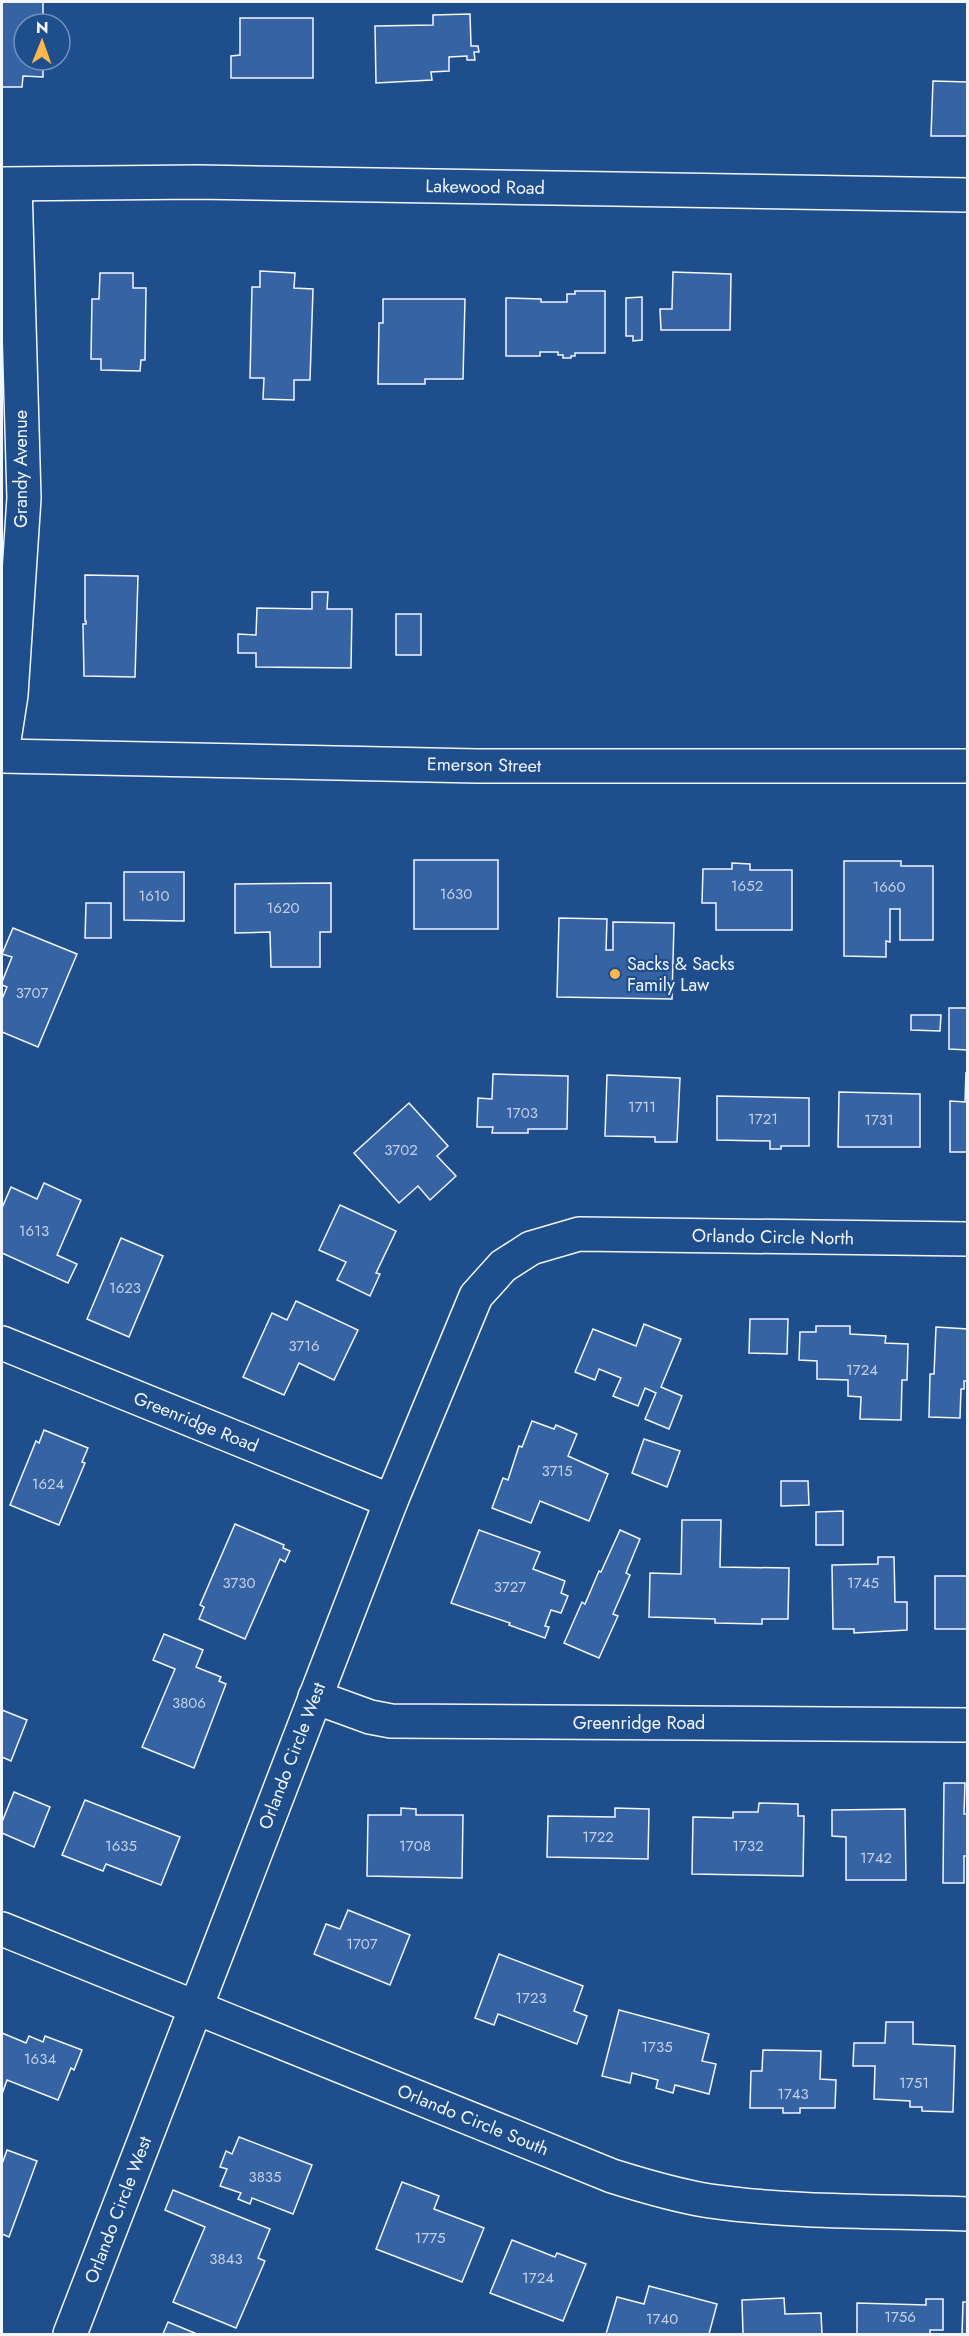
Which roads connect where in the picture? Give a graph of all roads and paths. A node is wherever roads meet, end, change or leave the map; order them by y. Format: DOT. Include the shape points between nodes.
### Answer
graph roads {
  1 [pos="8,184"];
  2 [pos="968,195"];
  3 [pos="2,755"];
  4 [pos="968,766"];
  5 [pos="579,1234"];
  6 [pos="968,1239"];
  7 [pos="2,1343"];
  8 [pos="391,1501"];
  9 [pos="315,1697"];
  10 [pos="968,1725"];
  11 [pos="2,1929"];
  12 [pos="195,2007"];
  13 [pos="968,2214"];
  14 [pos="70,2334"];
  1 -- 2 [label="street, Lakewood Road" via="197,182"];
  1 -- 3 [label="street, Grandy Avenue" via="24,498 11,695"];
  3 -- 4 [label="street, Emerson Street" via="477,766"];
  5 -- 6 [label="street, Orlando Circle North"];
  5 -- 8 [label="street, Orlando Circle West" via="531,1248 503,1266 476,1296"];
  7 -- 8 [label="street, Greenridge Road"];
  8 -- 9 [label="street, Orlando Circle West"];
  9 -- 10 [label="street, Greenridge Road" via="391,1721"];
  9 -- 12 [label="street, Orlando Circle West"];
  11 -- 12 [label="street, Orlando Circle South"];
  12 -- 13 [label="street, Orlando Circle South" via="601,2172 650,2188 709,2201 768,2207"];
  12 -- 14 [label="street, Orlando Circle West"];
}
